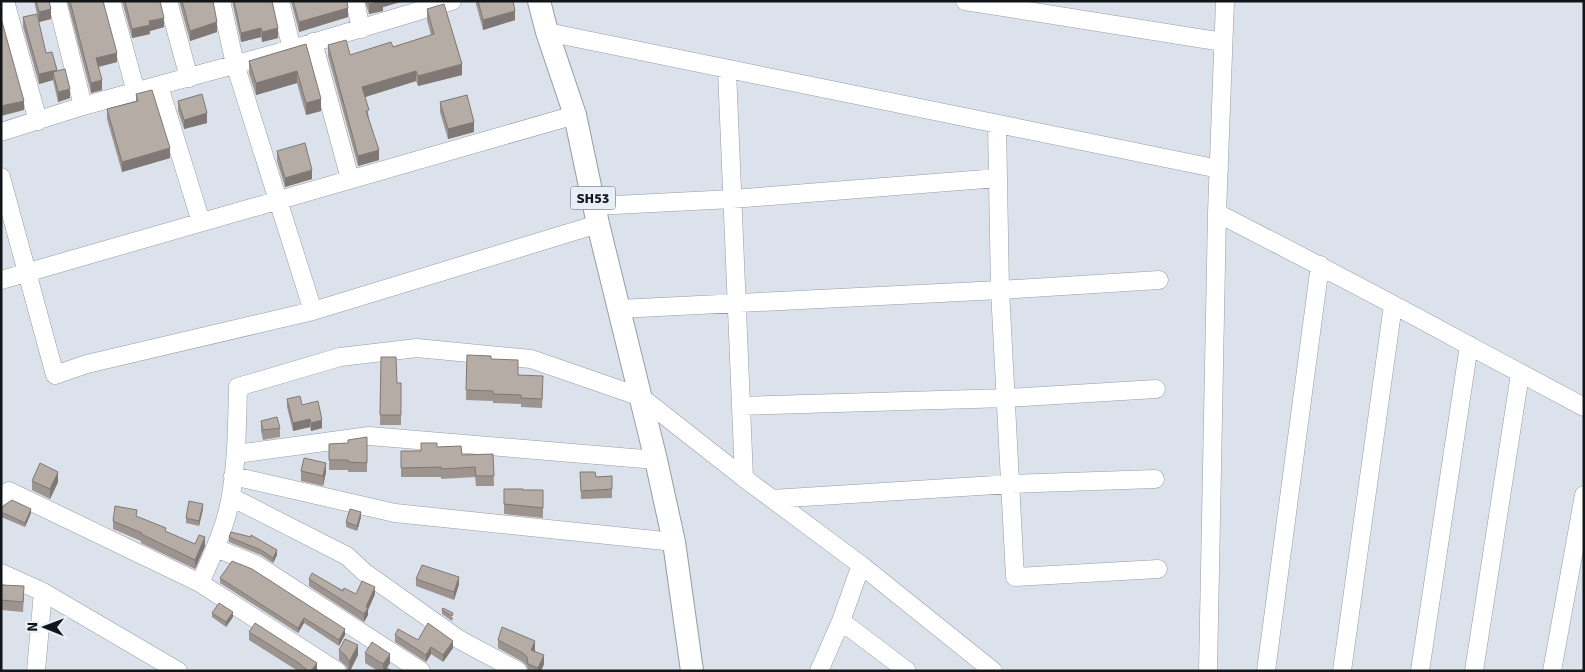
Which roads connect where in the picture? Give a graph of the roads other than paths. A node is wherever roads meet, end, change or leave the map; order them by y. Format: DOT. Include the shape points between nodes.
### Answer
graph roads {
  1 [pos="57,1"];
  2 [pos="111,1"];
  3 [pos="168,1"];
  4 [pos="221,1"];
  5 [pos="280,1"];
  6 [pos="355,1"];
  7 [pos="452,1"];
  8 [pos="539,1"];
  9 [pos="965,1"];
  10 [pos="1225,1"];
  11 [pos="6,2"];
  12 [pos="432,4"];
  13 [pos="362,29"];
  14 [pos="547,32"];
  15 [pos="313,42"];
  16 [pos="1224,42"];
  17 [pos="292,49"];
  18 [pos="235,64"];
  19 [pos="727,70"];
  20 [pos="189,78"];
  21 [pos="159,86"];
  22 [pos="136,92"];
  23 [pos="83,106"];
  24 [pos="575,115"];
  25 [pos="38,121"];
  26 [pos="997,124"];
  27 [pos="1,132"];
  28 [pos="1219,169"];
  29 [pos="1,177"];
  30 [pos="998,178"];
  31 [pos="350,179"];
  32 [pos="732,199"];
  33 [pos="278,200"];
  34 [pos="1217,213"];
  35 [pos="596,215"];
  36 [pos="202,222"];
  37 [pos="1320,265"];
  38 [pos="27,272"];
  39 [pos="1,280"];
  40 [pos="1160,280"];
  41 [pos="1000,290"];
  42 [pos="736,303"];
  43 [pos="1393,304"];
  44 [pos="619,309"];
  45 [pos="313,311"];
  46 [pos="1469,345"];
  47 [pos="1520,374"];
  48 [pos="1156,389"];
  49 [pos="641,397"];
  50 [pos="1007,398"];
  51 [pos="741,406"];
  52 [pos="1584,407"];
  53 [pos="236,454"];
  54 [pos="656,460"];
  55 [pos="233,476"];
  56 [pos="744,478"];
  57 [pos="1155,479"];
  58 [pos="1011,484"];
  59 [pos="4,494"];
  60 [pos="1584,495"];
  61 [pos="231,497"];
  62 [pos="772,498"];
  63 [pos="674,542"];
  64 [pos="216,548"];
  65 [pos="861,564"];
  66 [pos="1158,569"];
  67 [pos="1,573"];
  68 [pos="200,583"];
  69 [pos="43,592"];
  70 [pos="842,621"];
  71 [pos="36,671"];
  72 [pos="178,671"];
  73 [pos="337,671"];
  74 [pos="421,671"];
  75 [pos="518,671"];
  76 [pos="692,671"];
  77 [pos="819,671"];
  78 [pos="907,671"];
  79 [pos="993,671"];
  80 [pos="1208,671"];
  81 [pos="1266,671"];
  82 [pos="1342,671"];
  83 [pos="1420,671"];
  84 [pos="1474,671"];
  85 [pos="1552,671"];
  1 -- 23 [label="street"];
  2 -- 22 [label="street"];
  3 -- 20 [label="street"];
  4 -- 18 [label="street"];
  5 -- 17 [label="street"];
  6 -- 13 [label="street"];
  7 -- 12 [label="street"];
  8 -- 14 [label="main road, SH53"];
  9 -- 16 [label="street"];
  10 -- 16 [label="street"];
  11 -- 25 [label="street"];
  12 -- 13 [label="street"];
  13 -- 15 [label="street"];
  14 -- 19 [label="street"];
  14 -- 24 [label="main road, SH53"];
  15 -- 17 [label="street"];
  15 -- 31 [label="street"];
  16 -- 28 [label="street"];
  17 -- 18 [label="street"];
  18 -- 20 [label="street"];
  18 -- 33 [label="street"];
  19 -- 26 [label="street"];
  19 -- 32 [label="street"];
  20 -- 21 [label="street"];
  21 -- 22 [label="street"];
  21 -- 36 [label="street"];
  22 -- 23 [label="street"];
  23 -- 25 [label="street"];
  24 -- 31 [label="street"];
  24 -- 35 [label="main road, SH53"];
  25 -- 27 [label="street"];
  26 -- 28 [label="street"];
  26 -- 30 [label="street"];
  28 -- 34 [label="street"];
  29 -- 38 [label="street"];
  30 -- 32 [label="street"];
  30 -- 41 [label="street"];
  31 -- 33 [label="street"];
  32 -- 35 [label="street"];
  32 -- 42 [label="street"];
  33 -- 36 [label="street"];
  33 -- 45 [label="street"];
  34 -- 37 [label="street"];
  34 -- 80 [label="street"];
  35 -- 44 [label="main road, SH53"];
  35 -- 45 [label="street"];
  36 -- 38 [label="street"];
  37 -- 43 [label="street"];
  37 -- 81 [label="street"];
  38 -- 39 [label="street"];
  38 -- 45 [label="street" via="55,375 87,364"];
  40 -- 41 [label="street"];
  41 -- 42 [label="street"];
  41 -- 50 [label="street"];
  42 -- 44 [label="street"];
  42 -- 51 [label="street"];
  43 -- 46 [label="street"];
  43 -- 82 [label="street"];
  44 -- 49 [label="main road, SH53"];
  46 -- 47 [label="street"];
  46 -- 83 [label="street"];
  47 -- 52 [label="street"];
  47 -- 84 [label="street"];
  48 -- 50 [label="street"];
  49 -- 53 [label="street" via="531,360 417,348 340,357 238,387"];
  49 -- 54 [label="main road, SH53"];
  49 -- 56 [label="street"];
  50 -- 51 [label="street"];
  50 -- 58 [label="street"];
  51 -- 56 [label="street"];
  53 -- 54 [label="street" via="369,436"];
  53 -- 55 [label="street"];
  54 -- 63 [label="main road, SH53"];
  55 -- 61 [label="street"];
  55 -- 63 [label="street" via="395,513"];
  56 -- 62 [label="street"];
  57 -- 58 [label="street"];
  58 -- 62 [label="street"];
  58 -- 66 [label="street" via="1015,578"];
  59 -- 68 [label="street"];
  60 -- 85 [label="street"];
  61 -- 64 [label="street"];
  61 -- 75 [label="street" via="347,556 364,572 460,640"];
  62 -- 65 [label="street"];
  63 -- 76 [label="main road, SH53"];
  64 -- 68 [label="street"];
  64 -- 74 [label="street" via="257,565"];
  65 -- 70 [label="street"];
  65 -- 79 [label="street"];
  67 -- 69 [label="street"];
  68 -- 73 [label="street"];
  69 -- 71 [label="street"];
  69 -- 72 [label="street"];
  70 -- 77 [label="street"];
  70 -- 78 [label="street"];
}
